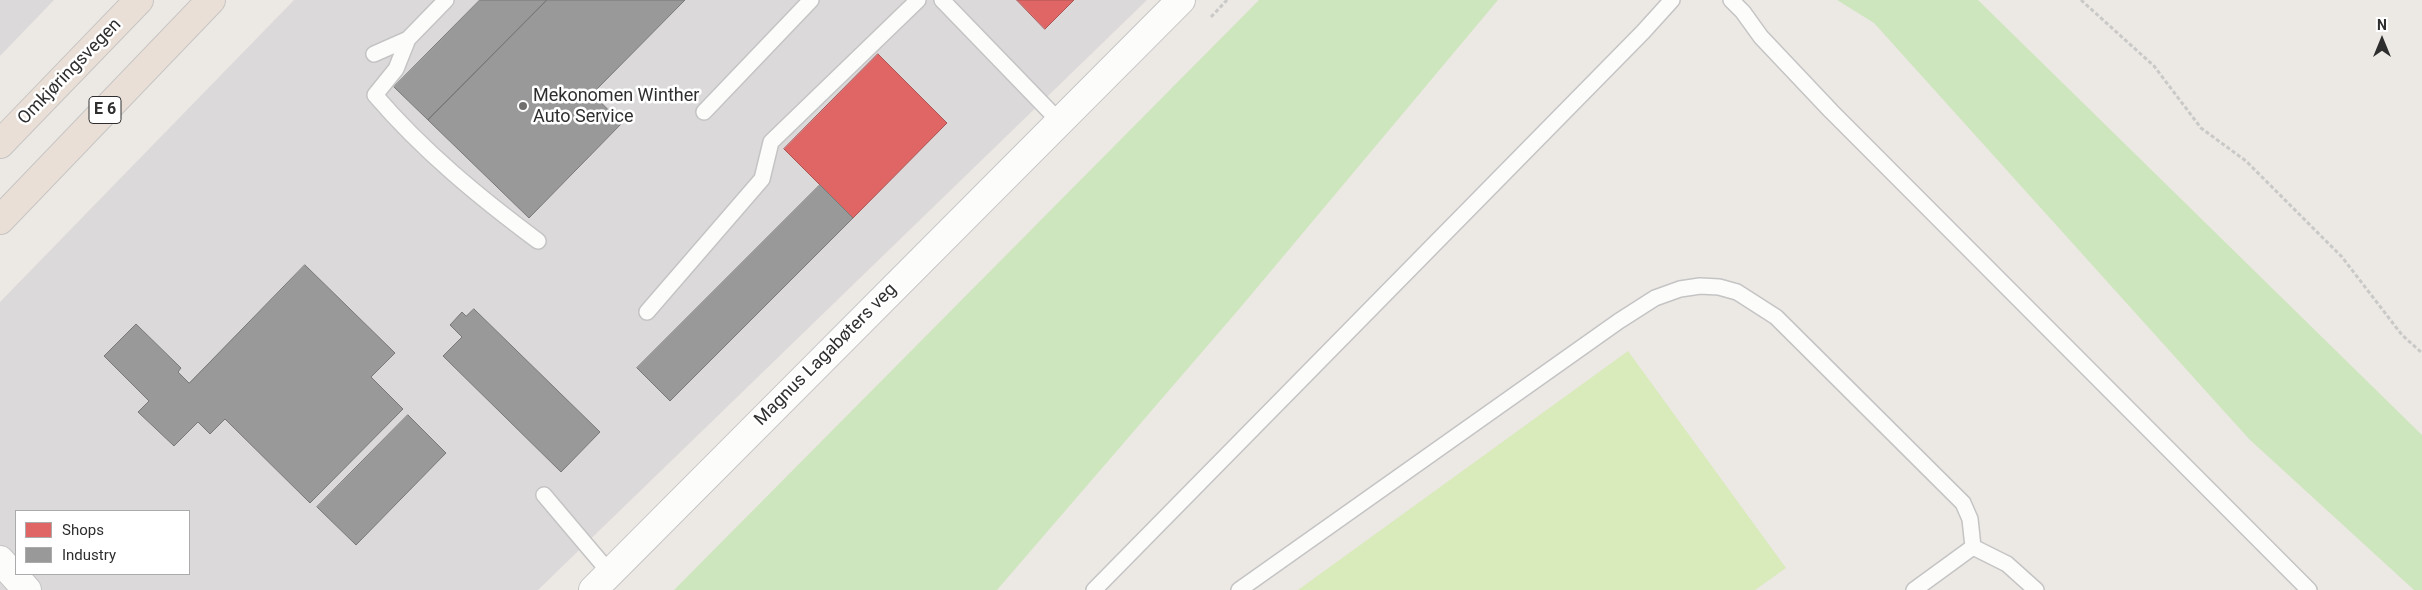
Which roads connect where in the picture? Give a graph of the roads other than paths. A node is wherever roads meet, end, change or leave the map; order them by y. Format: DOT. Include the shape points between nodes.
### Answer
graph roads {
  1 [pos="139,0"];
  2 [pos="210,0"];
  3 [pos="446,0"];
  4 [pos="811,0"];
  5 [pos="918,0"];
  6 [pos="942,0"];
  7 [pos="1181,0"];
  8 [pos="1672,0"];
  9 [pos="1731,0"];
  10 [pos="408,39"];
  11 [pos="374,54"];
  12 [pos="704,112"];
  13 [pos="1059,121"];
  14 [pos="0,144"];
  15 [pos="0,220"];
  16 [pos="538,241"];
  17 [pos="647,312"];
  18 [pos="544,495"];
  19 [pos="1973,547"];
  20 [pos="0,560"];
  21 [pos="601,582"];
  22 [pos="27,590"];
  23 [pos="1094,590"];
  24 [pos="1240,590"];
  25 [pos="1914,590"];
  26 [pos="2036,590"];
  27 [pos="2309,590"];
  1 -- 14 [label="highway, Omkjøringsvegen"];
  2 -- 15 [label="highway, E 6"];
  3 -- 10 [label="lane"];
  4 -- 12 [label="lane"];
  5 -- 17 [label="lane" via="771,142 762,179"];
  6 -- 13 [label="lane"];
  7 -- 13 [label="street, Magnus Lagabøters veg"];
  8 -- 23 [label="lane"];
  9 -- 27 [label="lane" via="1761,37 1825,104"];
  10 -- 11 [label="lane"];
  10 -- 16 [label="lane" via="396,69 375,96 433,156 479,197"];
  13 -- 21 [label="street, Magnus Lagabøters veg"];
  18 -- 21 [label="lane"];
  19 -- 24 [label="lane" via="1970,519 1963,503 1776,316 1738,292 1700,286 1655,298 1619,321"];
  19 -- 25 [label="lane"];
  19 -- 26 [label="lane" via="2007,564"];
  20 -- 22 [label="street"];
}
